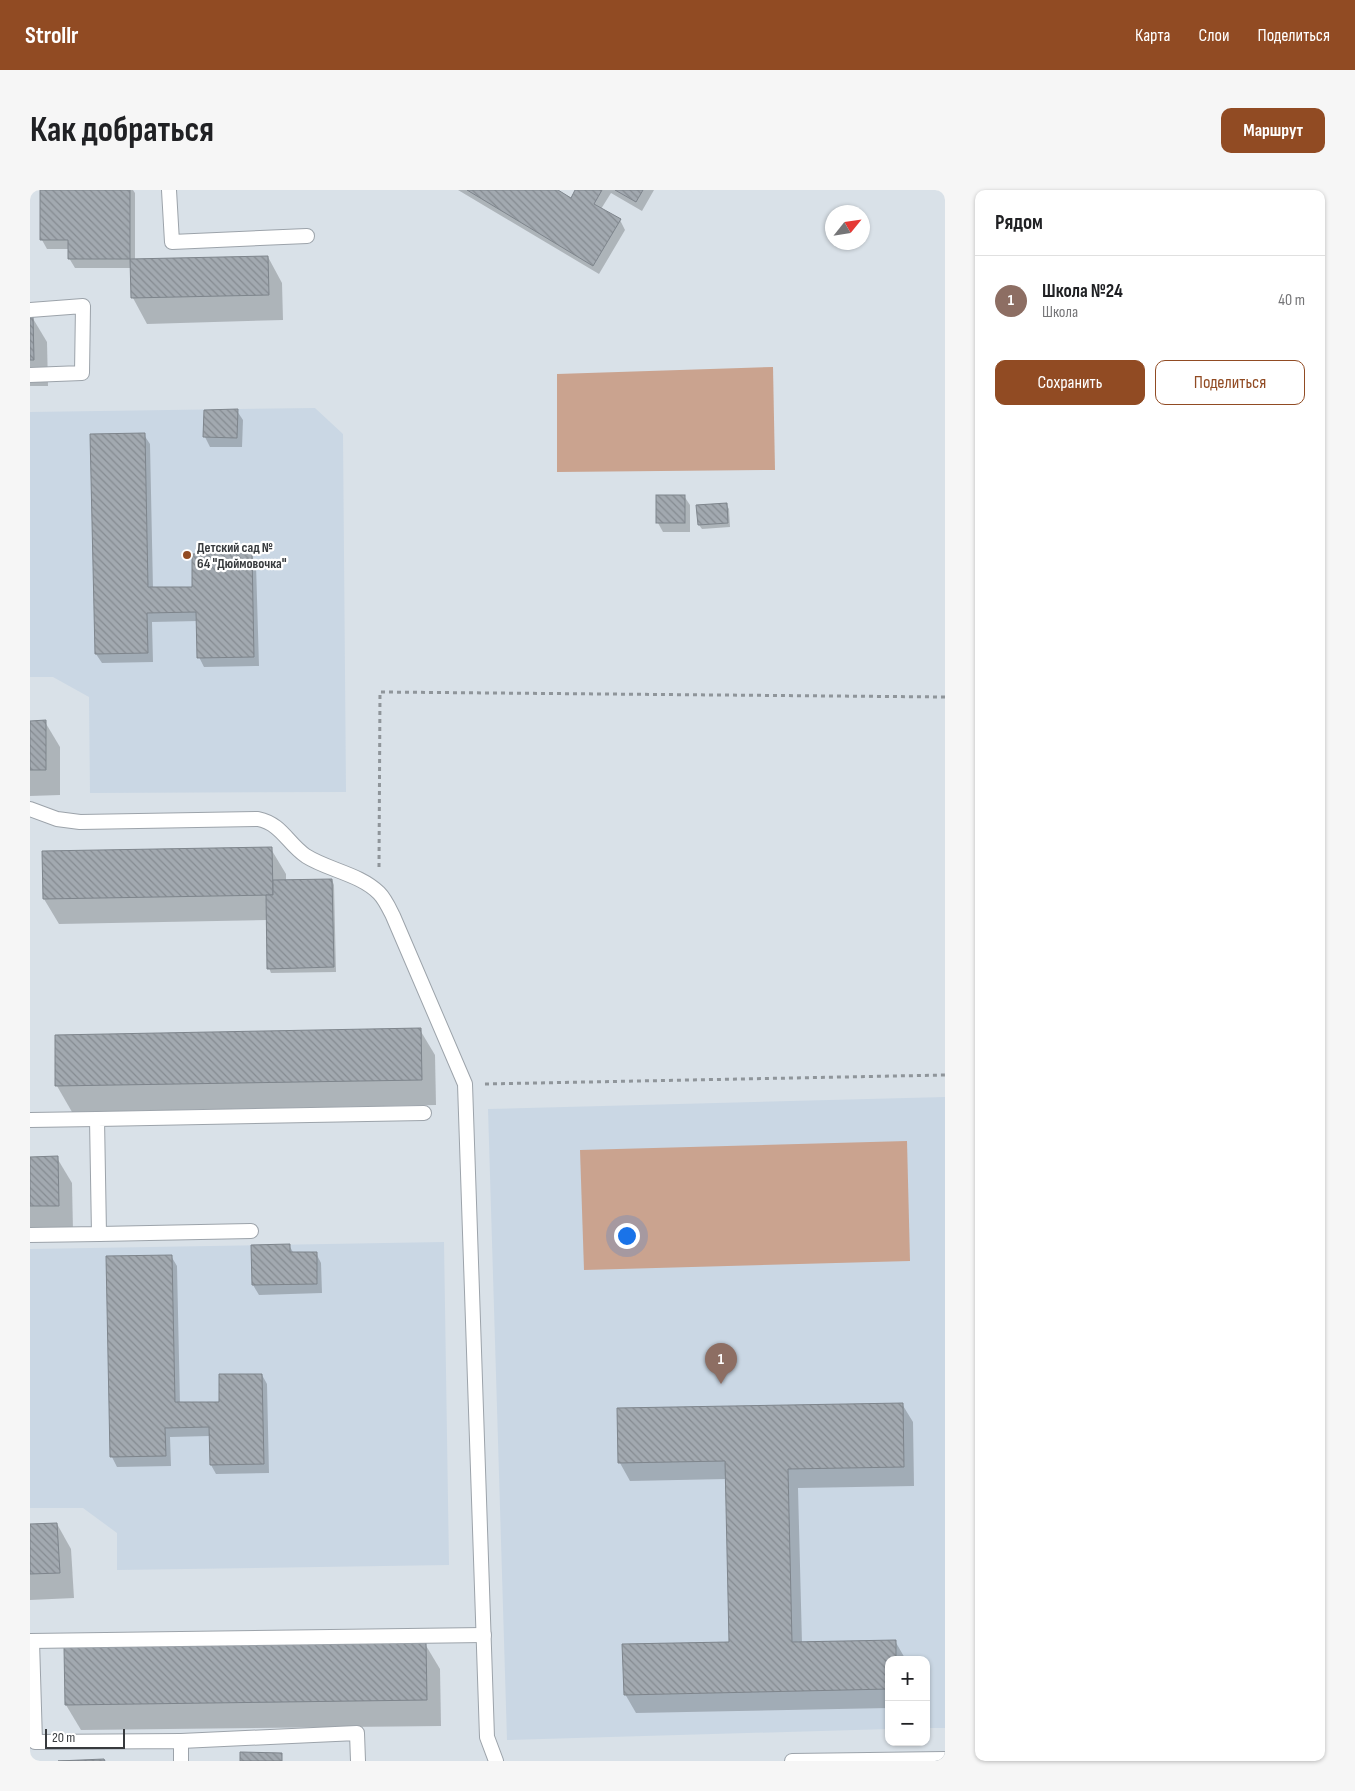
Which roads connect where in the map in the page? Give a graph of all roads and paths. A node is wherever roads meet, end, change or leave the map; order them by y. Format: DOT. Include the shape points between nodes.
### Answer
graph roads {
  1 [pos="169,190"];
  2 [pos="307,236"];
  3 [pos="30,310"];
  4 [pos="30,375"];
  5 [pos="945,697"];
  6 [pos="30,809"];
  7 [pos="378,892"];
  8 [pos="945,1075"];
  9 [pos="464,1084"];
  10 [pos="424,1113"];
  11 [pos="97,1119"];
  12 [pos="30,1120"];
  13 [pos="251,1231"];
  14 [pos="99,1234"];
  15 [pos="30,1235"];
  16 [pos="484,1635"];
  17 [pos="31,1641"];
  18 [pos="181,1741"];
  19 [pos="945,1759"];
  20 [pos="181,1761"];
  21 [pos="358,1761"];
  22 [pos="496,1761"];
  23 [pos="792,1761"];
  1 -- 2 [label="lane" via="172,242"];
  3 -- 4 [label="lane" via="83,306 82,372"];
  5 -- 7 [label="path" via="380,692"];
  6 -- 7 [label="lane" via="57,819 80,822 266,820 280,828 308,857"];
  7 -- 9 [label="lane" via="393,916"];
  8 -- 9 [label="path"];
  9 -- 16 [label="lane"];
  10 -- 11 [label="lane"];
  11 -- 12 [label="lane"];
  11 -- 14 [label="lane"];
  13 -- 14 [label="lane"];
  14 -- 15 [label="lane"];
  16 -- 17 [label="lane"];
  16 -- 22 [label="lane" via="487,1738"];
  17 -- 18 [label="lane" via="36,1742"];
  18 -- 20 [label="lane"];
  18 -- 21 [label="lane" via="357,1733"];
  19 -- 23 [label="lane"];
}
